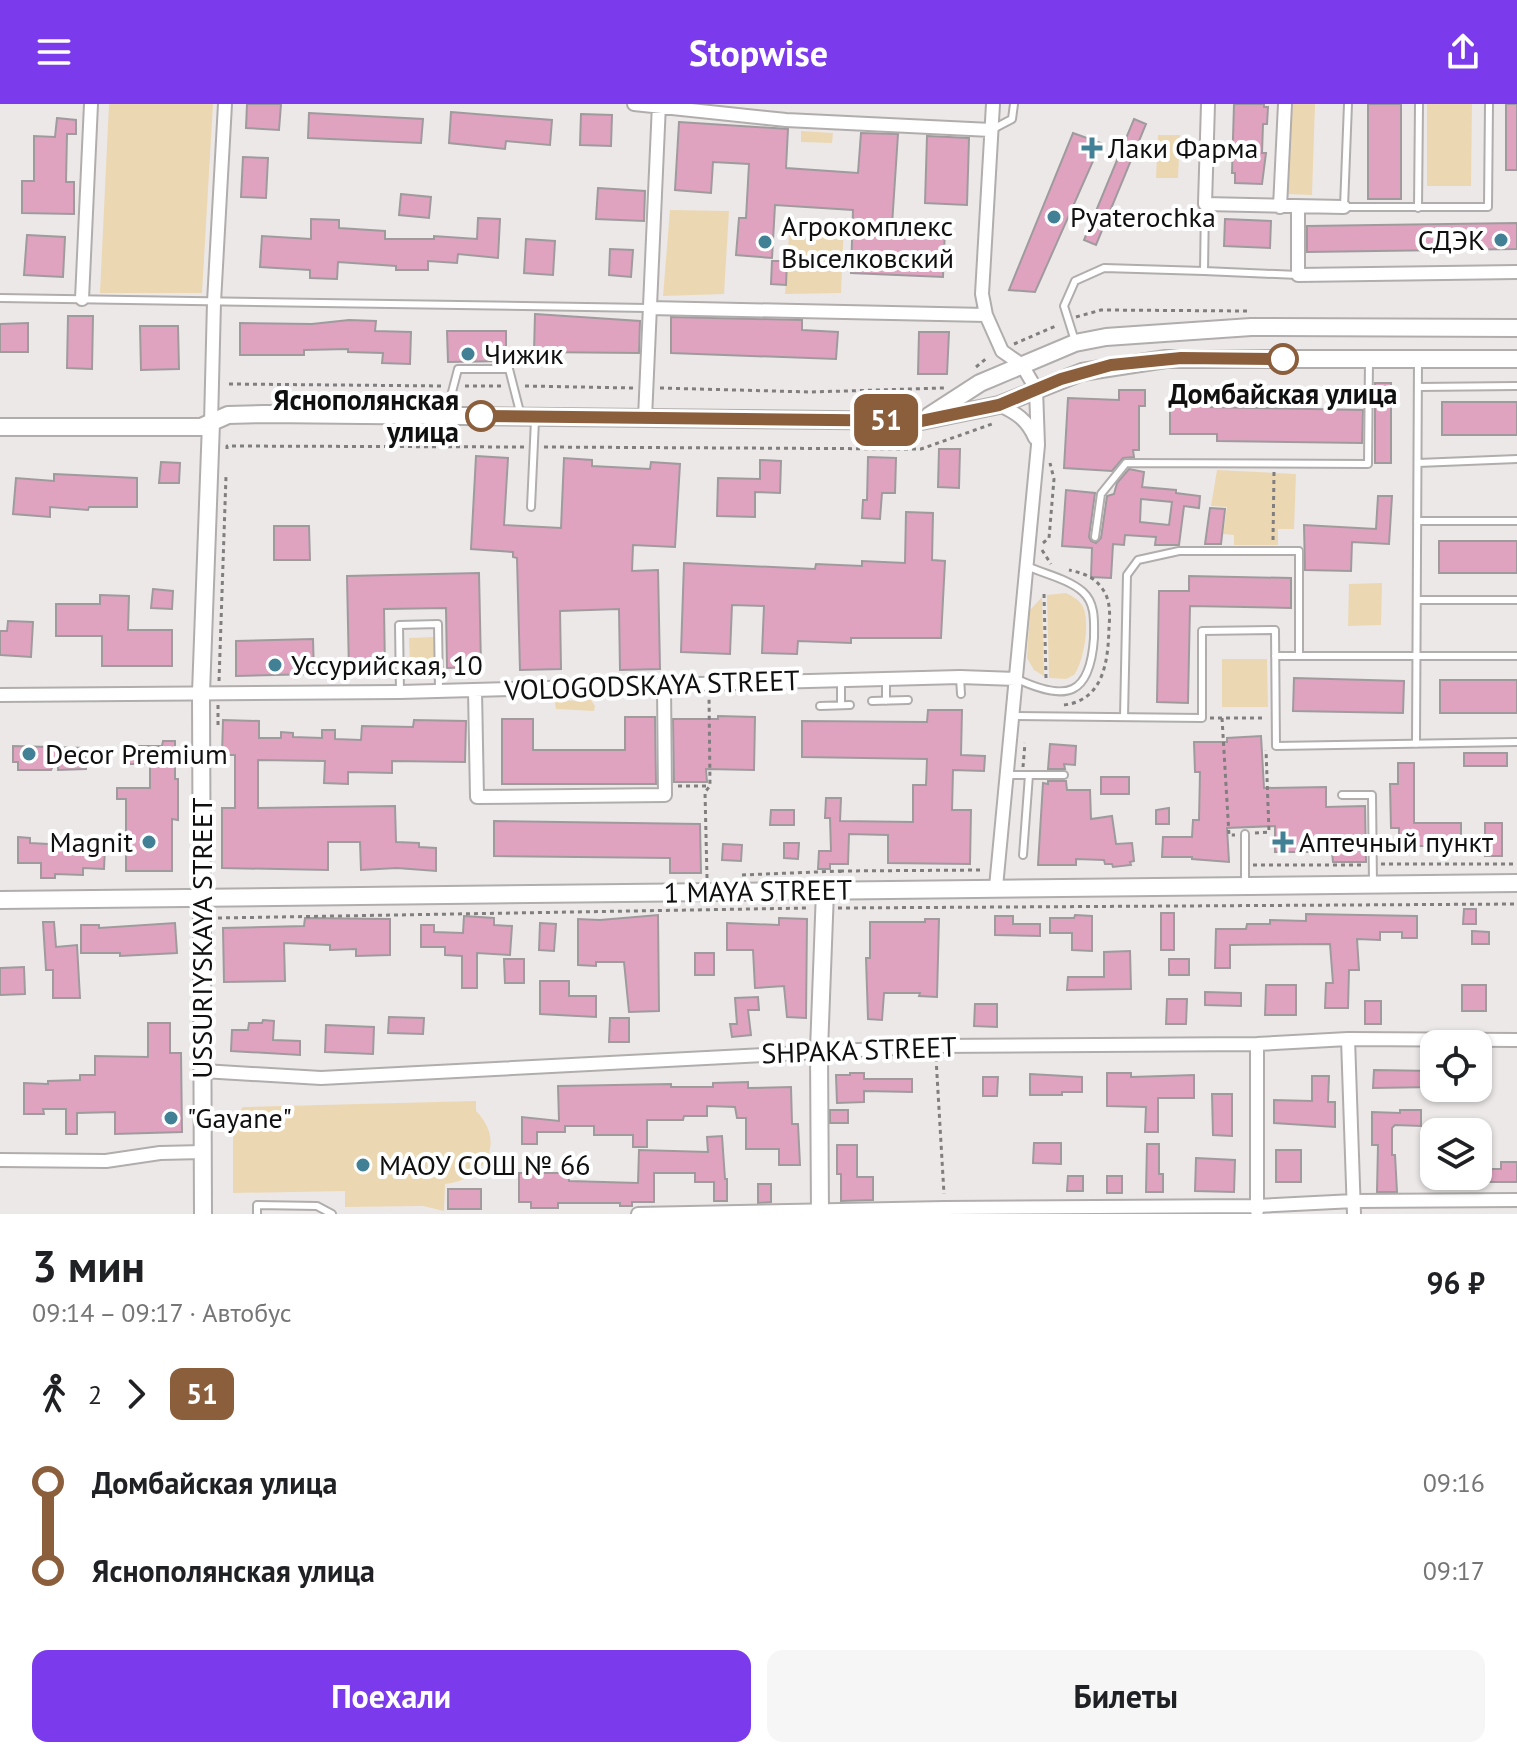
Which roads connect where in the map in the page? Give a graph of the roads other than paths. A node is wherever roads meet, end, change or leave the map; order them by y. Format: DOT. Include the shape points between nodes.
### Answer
graph roads {
  1 [pos="91,104"];
  2 [pos="225,104"];
  3 [pos="634,104"];
  4 [pos="993,104"];
  5 [pos="1014,104"];
  6 [pos="1208,104"];
  7 [pos="1285,104"];
  8 [pos="1348,104"];
  9 [pos="1419,104"];
  10 [pos="1489,104"];
  11 [pos="659,105"];
  12 [pos="991,130"];
  13 [pos="1205,204"];
  14 [pos="1280,207"];
  15 [pos="1298,207"];
  16 [pos="1344,207"];
  17 [pos="1418,208"];
  18 [pos="1204,271"];
  19 [pos="1517,272"];
  20 [pos="1298,275"];
  21 [pos="0,298"];
  22 [pos="82,299"];
  23 [pos="214,302"];
  24 [pos="649,308"];
  25 [pos="986,315"];
  26 [pos="1517,328"];
  27 [pos="1180,331"];
  28 [pos="1075,343"];
  29 [pos="1181,358"];
  30 [pos="1369,359"];
  31 [pos="1517,359"];
  32 [pos="1418,360"];
  33 [pos="1022,365"];
  34 [pos="1517,386"];
  35 [pos="1418,387"];
  36 [pos="1036,389"];
  37 [pos="999,413"];
  38 [pos="446,415"];
  39 [pos="528,416"];
  40 [pos="645,418"];
  41 [pos="921,421"];
  42 [pos="211,423"];
  43 [pos="0,427"];
  44 [pos="1038,445"];
  45 [pos="1517,459"];
  46 [pos="1418,463"];
  47 [pos="531,507"];
  48 [pos="1417,521"];
  49 [pos="1517,521"];
  50 [pos="1095,537"];
  51 [pos="1027,566"];
  52 [pos="1417,600"];
  53 [pos="1517,600"];
  54 [pos="1275,656"];
  55 [pos="1299,656"];
  56 [pos="1417,656"];
  57 [pos="1517,656"];
  58 [pos="960,677"];
  59 [pos="886,679"];
  60 [pos="1016,679"];
  61 [pos="841,680"];
  62 [pos="664,685"];
  63 [pos="475,690"];
  64 [pos="439,691"];
  65 [pos="400,692"];
  66 [pos="201,693"];
  67 [pos="961,694"];
  68 [pos="0,695"];
  69 [pos="908,700"];
  70 [pos="872,701"];
  71 [pos="886,701"];
  72 [pos="841,705"];
  73 [pos="850,705"];
  74 [pos="820,706"];
  75 [pos="1013,716"];
  76 [pos="1124,717"];
  77 [pos="1517,742"];
  78 [pos="1416,744"];
  79 [pos="1007,775"];
  80 [pos="1025,775"];
  81 [pos="1064,775"];
  82 [pos="1342,795"];
  83 [pos="1245,834"];
  84 [pos="1023,855"];
  85 [pos="1517,883"];
  86 [pos="1373,884"];
  87 [pos="1245,885"];
  88 [pos="996,887"];
  89 [pos="825,891"];
  90 [pos="203,898"];
  91 [pos="0,900"];
  92 [pos="1348,1039"];
  93 [pos="1517,1040"];
  94 [pos="1257,1044"];
  95 [pos="819,1050"];
  96 [pos="203,1071"];
  97 [pos="203,1152"];
  98 [pos="0,1160"];
  99 [pos="1517,1200"];
  100 [pos="1354,1208"];
  101 [pos="1256,1210"];
  102 [pos="820,1212"];
  103 [pos="203,1214"];
  104 [pos="257,1214"];
  105 [pos="332,1214"];
  106 [pos="638,1214"];
  1 -- 22 [label="street"];
  2 -- 23 [label="street"];
  3 -- 11 [label="street"];
  4 -- 12 [label="street"];
  5 -- 12 [label="lane" via="1012,119"];
  6 -- 13 [label="street"];
  7 -- 14 [label="street"];
  8 -- 16 [label="lane"];
  9 -- 17 [label="lane"];
  10 -- 17 [label="lane" via="1488,207"];
  11 -- 12 [label="street" via="786,120"];
  11 -- 24 [label="street"];
  12 -- 25 [label="street" via="982,294"];
  13 -- 14 [label="street"];
  13 -- 18 [label="lane"];
  14 -- 15 [label="street"];
  15 -- 16 [label="street"];
  15 -- 20 [label="street"];
  16 -- 17 [label="lane"];
  18 -- 20 [label="lane"];
  18 -- 28 [label="lane" via="1104,268 1075,281 1064,306"];
  19 -- 20 [label="street"];
  21 -- 22 [label="lane"];
  22 -- 23 [label="lane"];
  23 -- 24 [label="lane"];
  23 -- 42 [label="street"];
  24 -- 25 [label="street"];
  24 -- 40 [label="street"];
  25 -- 33 [label="street" via="1002,351"];
  26 -- 27 [label="street"];
  27 -- 28 [label="street"];
  27 -- 29 [label="street"];
  28 -- 33 [label="street"];
  29 -- 30 [label="street"];
  29 -- 36 [label="street" via="1111,365"];
  30 -- 32 [label="street"];
  30 -- 50 [label="lane" via="1368,464 1126,463 1101,494"];
  31 -- 32 [label="street"];
  32 -- 35 [label="lane"];
  33 -- 36 [label="street"];
  33 -- 41 [label="street" via="980,383"];
  34 -- 35 [label="lane"];
  35 -- 46 [label="lane"];
  36 -- 37 [label="street"];
  36 -- 44 [label="street"];
  37 -- 41 [label="street"];
  37 -- 44 [label="street" via="1017,413"];
  38 -- 39 [label="street"];
  38 -- 39 [label="lane" via="458,369 509,369"];
  38 -- 42 [label="street" via="228,415"];
  39 -- 40 [label="street"];
  39 -- 47 [label="lane" via="534,447"];
  40 -- 41 [label="street"];
  42 -- 43 [label="street"];
  42 -- 66 [label="street, USSURIYSKAYA STREET"];
  44 -- 51 [label="street"];
  45 -- 46 [label="lane"];
  46 -- 48 [label="lane"];
  48 -- 49 [label="lane"];
  48 -- 52 [label="lane"];
  51 -- 60 [label="street"];
  51 -- 60 [label="lane" via="1074,586 1088,598 1095,619 1092,657 1085,680 1075,688 1050,691"];
  52 -- 53 [label="lane"];
  52 -- 56 [label="lane"];
  54 -- 55 [label="lane"];
  54 -- 76 [label="lane" via="1275,630 1202,631 1202,718"];
  54 -- 78 [label="lane" via="1276,746"];
  55 -- 56 [label="lane"];
  55 -- 76 [label="lane" via="1299,551 1179,551 1138,560 1127,575"];
  56 -- 57 [label="lane"];
  56 -- 78 [label="lane"];
  58 -- 59 [label="street, VOLOGODSKAYA STREET"];
  58 -- 60 [label="street, VOLOGODSKAYA STREET"];
  58 -- 67 [label="lane"];
  59 -- 61 [label="street, VOLOGODSKAYA STREET"];
  59 -- 71 [label="lane"];
  60 -- 75 [label="street"];
  61 -- 62 [label="street, VOLOGODSKAYA STREET"];
  61 -- 72 [label="lane"];
  62 -- 63 [label="street, VOLOGODSKAYA STREET"];
  62 -- 63 [label="street" via="665,795 477,797"];
  63 -- 64 [label="street, VOLOGODSKAYA STREET"];
  64 -- 65 [label="street, VOLOGODSKAYA STREET"];
  64 -- 65 [label="lane" via="438,624 399,625"];
  65 -- 66 [label="street, VOLOGODSKAYA STREET"];
  66 -- 68 [label="street, VOLOGODSKAYA STREET"];
  66 -- 90 [label="street, USSURIYSKAYA STREET"];
  69 -- 71 [label="lane"];
  70 -- 71 [label="lane"];
  72 -- 73 [label="lane"];
  72 -- 74 [label="lane"];
  75 -- 76 [label="lane"];
  75 -- 79 [label="street"];
  77 -- 78 [label="lane"];
  79 -- 80 [label="lane"];
  79 -- 88 [label="street"];
  80 -- 81 [label="lane"];
  80 -- 84 [label="lane"];
  82 -- 86 [label="lane" via="1372,795"];
  83 -- 87 [label="lane"];
  85 -- 86 [label="street, 1 MAYA STREET"];
  86 -- 87 [label="street, 1 MAYA STREET"];
  87 -- 88 [label="street, 1 MAYA STREET"];
  88 -- 89 [label="street, 1 MAYA STREET"];
  89 -- 90 [label="street, 1 MAYA STREET"];
  89 -- 95 [label="street"];
  90 -- 91 [label="street, 1 MAYA STREET"];
  90 -- 96 [label="street, USSURIYSKAYA STREET"];
  92 -- 93 [label="street, SHPAKA STREET"];
  92 -- 94 [label="street, SHPAKA STREET"];
  92 -- 100 [label="street"];
  94 -- 95 [label="street, SHPAKA STREET"];
  94 -- 101 [label="street"];
  95 -- 96 [label="street, SHPAKA STREET" via="321,1078"];
  95 -- 102 [label="street"];
  96 -- 97 [label="street, USSURIYSKAYA STREET"];
  97 -- 98 [label="street" via="106,1161"];
  97 -- 103 [label="street, USSURIYSKAYA STREET"];
  99 -- 100 [label="street"];
  100 -- 101 [label="street"];
  101 -- 102 [label="street"];
  102 -- 106 [label="street"];
  104 -- 105 [label="lane" via="257,1205 317,1206"];
}
